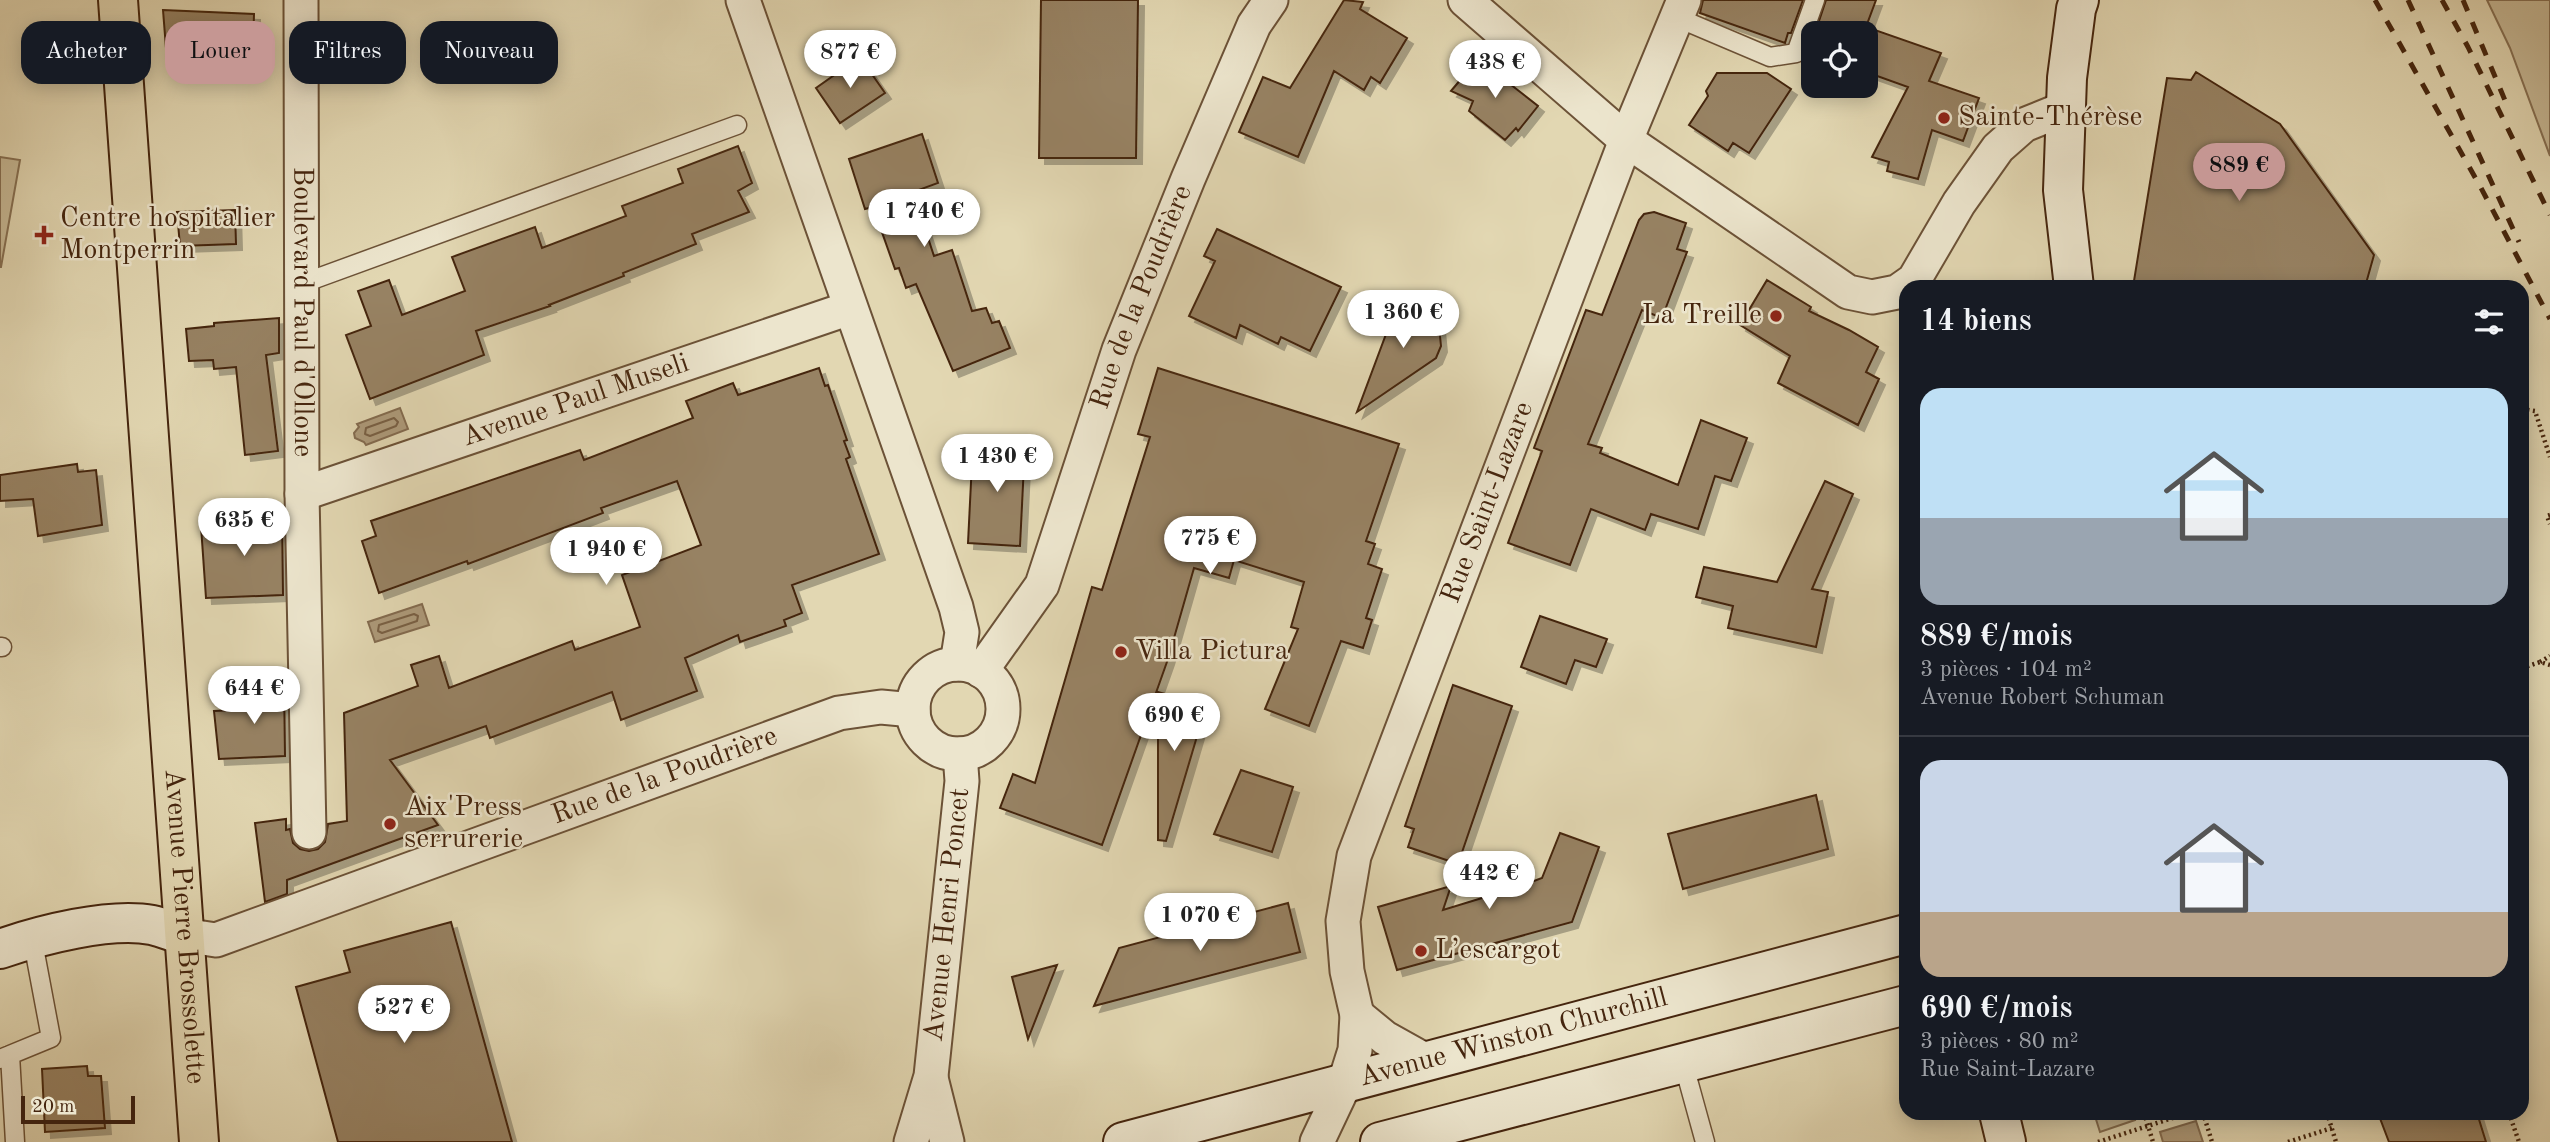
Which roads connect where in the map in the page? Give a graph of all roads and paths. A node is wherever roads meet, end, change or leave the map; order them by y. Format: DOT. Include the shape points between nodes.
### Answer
graph roads {
  1 [pos="118,0"];
  2 [pos="301,0"];
  3 [pos="743,0"];
  4 [pos="1271,0"];
  5 [pos="1465,0"];
  6 [pos="1815,0"];
  7 [pos="2080,0"];
  8 [pos="1681,9"];
  9 [pos="2066,108"];
  10 [pos="737,125"];
  11 [pos="1626,140"];
  12 [pos="1914,280"];
  13 [pos="2073,280"];
  14 [pos="301,284"];
  15 [pos="1899,291"];
  16 [pos="850,307"];
  17 [pos="2529,410"];
  18 [pos="2550,457"];
  19 [pos="302,494"];
  20 [pos="2550,514"];
  21 [pos="2550,524"];
  22 [pos="2550,656"];
  23 [pos="2540,662"];
  24 [pos="2550,664"];
  25 [pos="2529,666"];
  26 [pos="969,667"];
  27 [pos="913,710"];
  28 [pos="960,754"];
  29 [pos="309,832"];
  30 [pos="183,935"];
  31 [pos="1899,936"];
  32 [pos="16,943"];
  33 [pos="1899,1007"];
  34 [pos="1357,1016"];
  35 [pos="5,1057"];
  36 [pos="1428,1062"];
  37 [pos="1683,1062"];
  38 [pos="931,1076"];
  39 [pos="1344,1085"];
  40 [pos="2001,1120"];
  41 [pos="2146,1120"];
  42 [pos="2166,1120"];
  43 [pos="2205,1120"];
  44 [pos="2329,1120"];
  45 [pos="2511,1120"];
  46 [pos="2148,1126"];
  47 [pos="2332,1128"];
  48 [pos="15,1142"];
  49 [pos="199,1142"];
  50 [pos="911,1142"];
  51 [pos="947,1142"];
  52 [pos="1123,1142"];
  53 [pos="1317,1142"];
  54 [pos="1380,1142"];
  55 [pos="1705,1142"];
  56 [pos="2006,1142"];
  57 [pos="2098,1142"];
  58 [pos="2153,1142"];
  59 [pos="2212,1142"];
  60 [pos="2288,1142"];
  61 [pos="2336,1142"];
  62 [pos="2519,1142"];
  1 -- 30 [label="main road, Avenue Pierre Brossolette"];
  2 -- 14 [label="street, Boulevard Paul d'Ollone"];
  3 -- 16 [label="street"];
  4 -- 26 [label="street, Rue de la Poudrière" via="1249,38 1119,350 1042,585"];
  5 -- 11 [label="street"];
  6 -- 8 [label="lane" via="1796,53 1770,57"];
  7 -- 9 [label="street"];
  8 -- 11 [label="street, Rue Saint-Lazare"];
  9 -- 12 [label="street" via="2024,125 1998,148"];
  9 -- 13 [label="street" via="2063,190"];
  10 -- 14 [label="lane"];
  11 -- 15 [label="street" via="1847,292 1872,297"];
  11 -- 34 [label="street, Rue Saint-Lazare" via="1354,856 1343,921"];
  14 -- 19 [label="street, Boulevard Paul d'Ollone"];
  16 -- 19 [label="street, Avenue Paul Museli"];
  16 -- 26 [label="street" via="956,607"];
  17 -- 18 [label="path" via="2535,411"];
  19 -- 29 [label="street, Boulevard Paul d'Ollone"];
  20 -- 21 [label="path"];
  22 -- 23 [label="path"];
  23 -- 24 [label="path"];
  23 -- 25 [label="path"];
  26 -- 27 [label="street" via="943,667 925,679"];
  26 -- 28 [label="street" via="991,679 999,691 1002,720 987,744"];
  27 -- 28 [label="street" via="922,737 946,753"];
  27 -- 30 [label="street, Rue de la Poudrière" via="881,707 839,713 216,940"];
  28 -- 38 [label="street, Avenue Henri Poncet" via="962,781"];
  30 -- 32 [label="street" via="150,925 104,925"];
  30 -- 49 [label="main road, Avenue Pierre Brossolette"];
  31 -- 36 [label="street, Avenue Winston Churchill"];
  32 -- 35 [label="lane" via="51,1038"];
  33 -- 37 [label="street"];
  34 -- 36 [label="street"];
  34 -- 39 [label="street, Rue Saint-Lazare"];
  35 -- 48 [label="lane"];
  36 -- 39 [label="street, Avenue Winston Churchill"];
  37 -- 54 [label="street"];
  37 -- 55 [label="lane"];
  38 -- 50 [label="street, Avenue Henri Poncet"];
  38 -- 51 [label="street, Avenue Henri Poncet"];
  39 -- 52 [label="street, Avenue Winston Churchill"];
  39 -- 53 [label="street, Rue Saint-Lazare"];
  40 -- 56 [label="street"];
  41 -- 46 [label="path"];
  42 -- 46 [label="path"];
  43 -- 59 [label="path"];
  44 -- 47 [label="path"];
  45 -- 62 [label="path"];
  46 -- 57 [label="path"];
  46 -- 58 [label="path"];
  47 -- 60 [label="path"];
  47 -- 61 [label="path"];
}
